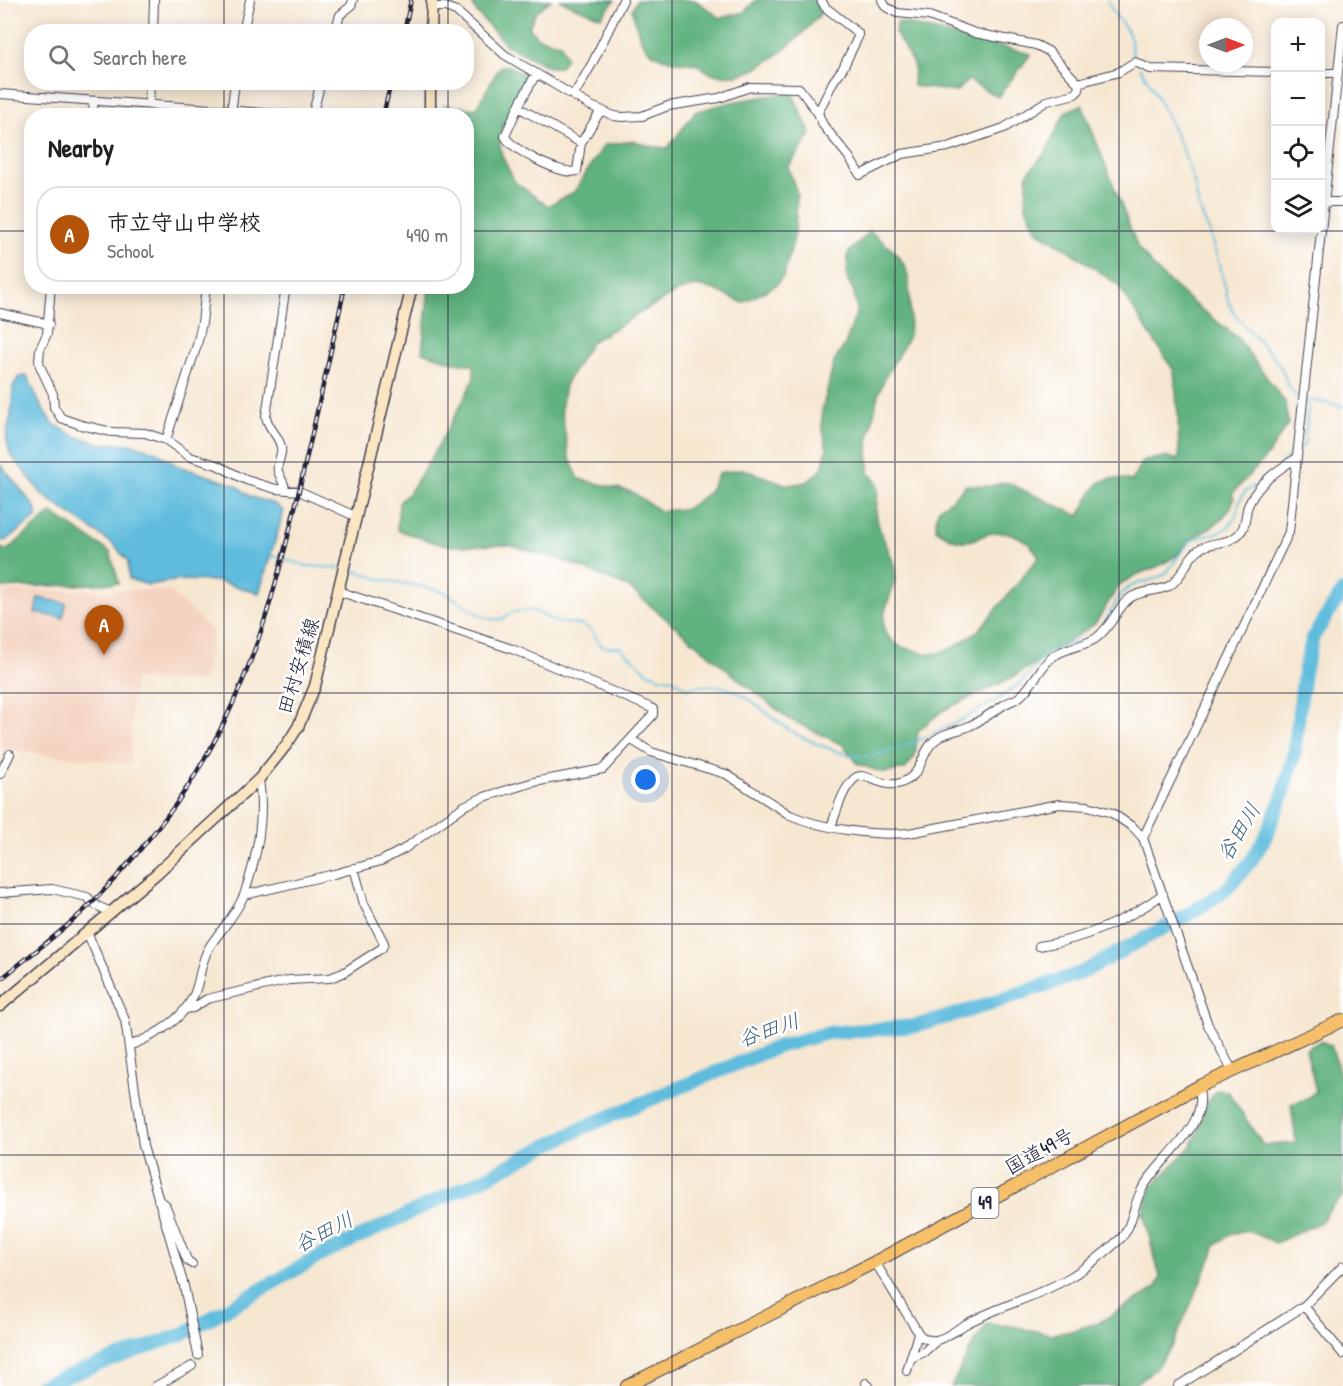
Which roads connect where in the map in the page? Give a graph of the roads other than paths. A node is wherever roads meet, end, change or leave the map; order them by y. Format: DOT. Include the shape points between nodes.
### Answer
graph roads {
  1 [pos="154,0"];
  2 [pos="250,0"];
  3 [pos="352,0"];
  4 [pos="623,0"];
  5 [pos="821,0"];
  6 [pos="882,0"];
  7 [pos="432,3"];
  8 [pos="153,24"];
  9 [pos="245,24"];
  10 [pos="337,24"];
  11 [pos="431,24"];
  12 [pos="470,24"];
  13 [pos="1343,25"];
  14 [pos="474,27"];
  15 [pos="1271,72"];
  16 [pos="1325,73"];
  17 [pos="1337,73"];
  18 [pos="536,74"];
  19 [pos="1078,83"];
  20 [pos="150,90"];
  21 [pos="234,90"];
  22 [pos="318,90"];
  23 [pos="430,90"];
  24 [pos="0,94"];
  25 [pos="574,95"];
  26 [pos="93,102"];
  27 [pos="149,104"];
  28 [pos="518,107"];
  29 [pos="93,108"];
  30 [pos="186,108"];
  31 [pos="232,108"];
  32 [pos="313,108"];
  33 [pos="430,108"];
  34 [pos="601,110"];
  35 [pos="818,112"];
  36 [pos="581,143"];
  37 [pos="1325,192"];
  38 [pos="1325,202"];
  39 [pos="1343,202"];
  40 [pos="1321,234"];
  41 [pos="51,294"];
  42 [pos="205,294"];
  43 [pos="285,294"];
  44 [pos="410,294"];
  45 [pos="0,313"];
  46 [pos="49,324"];
  47 [pos="166,440"];
  48 [pos="1297,458"];
  49 [pos="285,489"];
  50 [pos="357,517"];
  51 [pos="338,591"];
  52 [pos="632,740"];
  53 [pos="10,754"];
  54 [pos="0,774"];
  55 [pos="259,779"];
  56 [pos="831,826"];
  57 [pos="1143,838"];
  58 [pos="354,868"];
  59 [pos="0,892"];
  60 [pos="244,895"];
  61 [pos="1163,895"];
  62 [pos="111,912"];
  63 [pos="87,932"];
  64 [pos="1039,946"];
  65 [pos="0,1006"];
  66 [pos="185,1009"];
  67 [pos="1343,1020"];
  68 [pos="129,1046"];
  69 [pos="1232,1070"];
  70 [pos="1198,1087"];
  71 [pos="158,1200"];
  72 [pos="875,1262"];
  73 [pos="192,1264"];
  74 [pos="1343,1266"];
  75 [pos="1304,1306"];
  76 [pos="918,1333"];
  77 [pos="936,1340"];
  78 [pos="1343,1354"];
  79 [pos="198,1355"];
  80 [pos="911,1358"];
  81 [pos="192,1366"];
  82 [pos="907,1371"];
  83 [pos="156,1386"];
  84 [pos="627,1386"];
  85 [pos="1178,1386"];
  1 -- 8 [label="street"];
  2 -- 9 [label="street"];
  3 -- 10 [label="street"];
  4 -- 25 [label="street"];
  5 -- 35 [label="street" via="858,37"];
  6 -- 19 [label="street" via="897,13 928,16 975,33 1036,45 1048,51"];
  7 -- 11 [label="main road"];
  7 -- 12 [label="street" via="456,11"];
  13 -- 17 [label="street"];
  14 -- 18 [label="street" via="505,55"];
  15 -- 19 [label="street" via="1150,69 1136,62 1114,74"];
  16 -- 17 [label="street"];
  17 -- 37 [label="street"];
  18 -- 25 [label="street"];
  18 -- 28 [label="street"];
  19 -- 35 [label="street" via="1075,94 1047,101 1004,128 948,147 902,154 860,175 823,125"];
  20 -- 27 [label="street"];
  21 -- 31 [label="street"];
  22 -- 32 [label="street"];
  23 -- 33 [label="main road"];
  24 -- 26 [label="street"];
  25 -- 34 [label="street"];
  26 -- 27 [label="street"];
  26 -- 29 [label="street"];
  27 -- 30 [label="street"];
  28 -- 36 [label="street"];
  28 -- 36 [label="street" via="506,140 547,165 576,172"];
  34 -- 35 [label="street" via="637,117 750,87 775,86 799,88"];
  34 -- 36 [label="street"];
  38 -- 39 [label="street"];
  40 -- 48 [label="street"];
  41 -- 46 [label="street"];
  42 -- 47 [label="street" via="197,345"];
  43 -- 49 [label="street" via="266,416 282,450 278,471"];
  44 -- 50 [label="main road, 田村安積線"];
  45 -- 46 [label="street"];
  46 -- 47 [label="street" via="39,360 61,418 112,432 145,433"];
  47 -- 49 [label="street" via="194,459 217,465 246,480"];
  48 -- 56 [label="street" via="1270,476 1248,507 1244,528 1232,540 1199,549 1168,586 1131,597 1093,640 1053,656 1021,696 984,719 938,737 908,780 886,785 866,776 855,778"];
  48 -- 57 [label="street" via="1287,537"];
  49 -- 50 [label="street" via="299,491"];
  50 -- 51 [label="main road, 田村安積線"];
  51 -- 52 [label="street" via="512,649 653,709 653,715"];
  51 -- 55 [label="main road, 田村安積線" via="308,705 287,744"];
  52 -- 56 [label="street" via="651,752 726,774 790,815"];
  52 -- 58 [label="street" via="603,769 534,782 484,797 464,806 393,856"];
  53 -- 54 [label="street"];
  55 -- 60 [label="street" via="261,829"];
  55 -- 62 [label="main road, 田村安積線"];
  56 -- 57 [label="street" via="909,833 1066,805 1112,813"];
  57 -- 61 [label="street"];
  58 -- 60 [label="street"];
  58 -- 66 [label="street" via="364,904 384,943 382,948 330,978 289,980 207,999"];
  59 -- 62 [label="street" via="52,889 87,897"];
  60 -- 66 [label="street" via="235,914 210,946 195,994"];
  61 -- 64 [label="street" via="1105,926 1061,943"];
  61 -- 69 [label="street" via="1208,1025"];
  62 -- 63 [label="main road, 田村安積線"];
  63 -- 65 [label="main road, 田村安積線"];
  63 -- 68 [label="street" via="125,1020"];
  66 -- 68 [label="street" via="168,1026"];
  67 -- 69 [label="highway, 国道49号 / 49"];
  68 -- 71 [label="street" via="143,1146"];
  69 -- 70 [label="highway, 国道49号 / 49"];
  70 -- 72 [label="highway, 国道49号 / 49"];
  70 -- 77 [label="street" via="1200,1102 1194,1121 1147,1179 1120,1240 1062,1282"];
  71 -- 73 [label="street" via="165,1204"];
  71 -- 79 [label="street" via="184,1286"];
  72 -- 76 [label="street"];
  72 -- 84 [label="highway, 国道49号 / 49"];
  74 -- 75 [label="street"];
  75 -- 78 [label="street"];
  75 -- 85 [label="street"];
  76 -- 77 [label="street" via="925,1339"];
  76 -- 80 [label="street"];
  77 -- 80 [label="street"];
  80 -- 82 [label="street"];
  81 -- 83 [label="street"];
}
